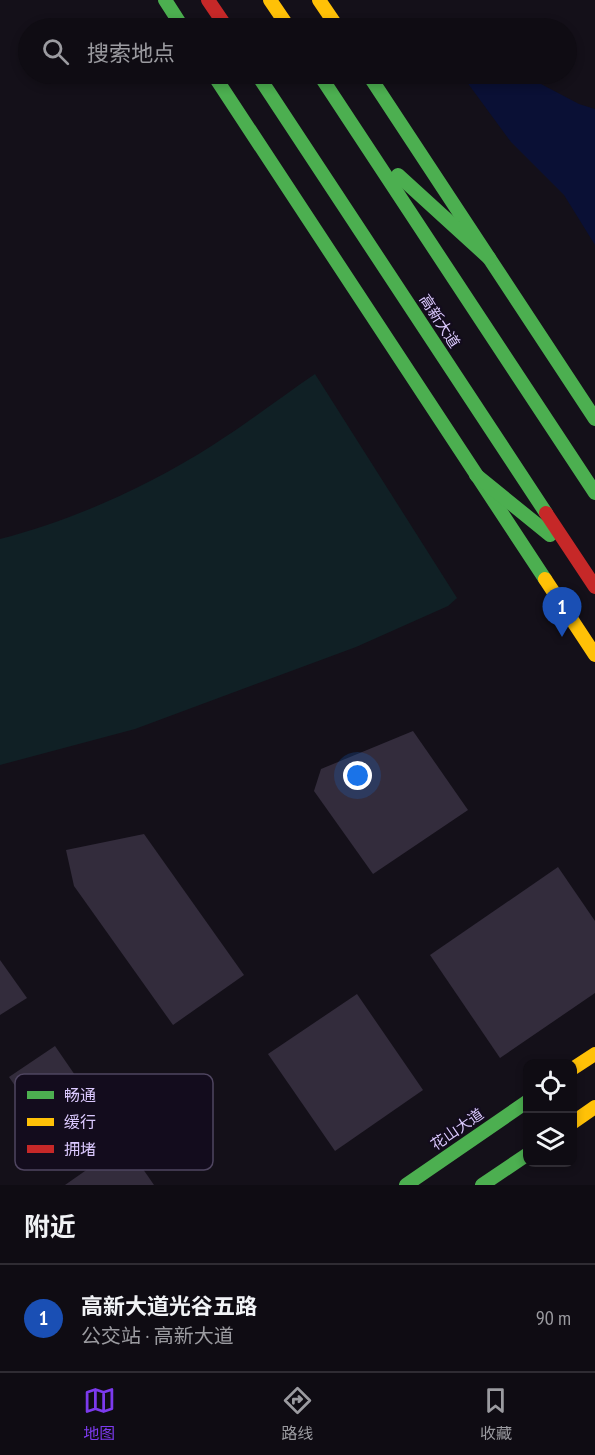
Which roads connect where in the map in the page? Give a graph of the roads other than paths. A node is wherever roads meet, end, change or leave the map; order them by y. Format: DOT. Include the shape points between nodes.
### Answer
graph roads {
  1 [pos="165,0"];
  2 [pos="270,0"];
  3 [pos="319,0"];
  4 [pos="208,1"];
  5 [pos="177,18"];
  6 [pos="220,18"];
  7 [pos="282,18"];
  8 [pos="331,18"];
  9 [pos="220,84"];
  10 [pos="264,84"];
  11 [pos="326,84"];
  12 [pos="375,84"];
  13 [pos="365,144"];
  14 [pos="489,258"];
  15 [pos="595,418"];
  16 [pos="476,475"];
  17 [pos="595,493"];
  18 [pos="573,554"];
  19 [pos="595,587"];
  20 [pos="595,655"];
  21 [pos="595,1054"];
  22 [pos="577,1067"];
  23 [pos="523,1104"];
  24 [pos="595,1107"];
  25 [pos="577,1120"];
  26 [pos="523,1157"];
  27 [pos="406,1185"];
  28 [pos="482,1185"];
  1 -- 5 [label="main road"];
  2 -- 7 [label="main road"];
  3 -- 8 [label="main road"];
  4 -- 6 [label="main road"];
  9 -- 16 [label="main road"];
  10 -- 18 [label="main road, 高新大道"];
  11 -- 13 [label="main road"];
  12 -- 14 [label="main road"];
  13 -- 14 [label="main road"];
  13 -- 17 [label="main road"];
  14 -- 15 [label="main road"];
  16 -- 18 [label="main road"];
  16 -- 20 [label="main road"];
  18 -- 19 [label="main road, 高新大道"];
  21 -- 22 [label="main road"];
  23 -- 27 [label="main road, 花山大道"];
  24 -- 25 [label="main road"];
  26 -- 28 [label="main road"];
}
